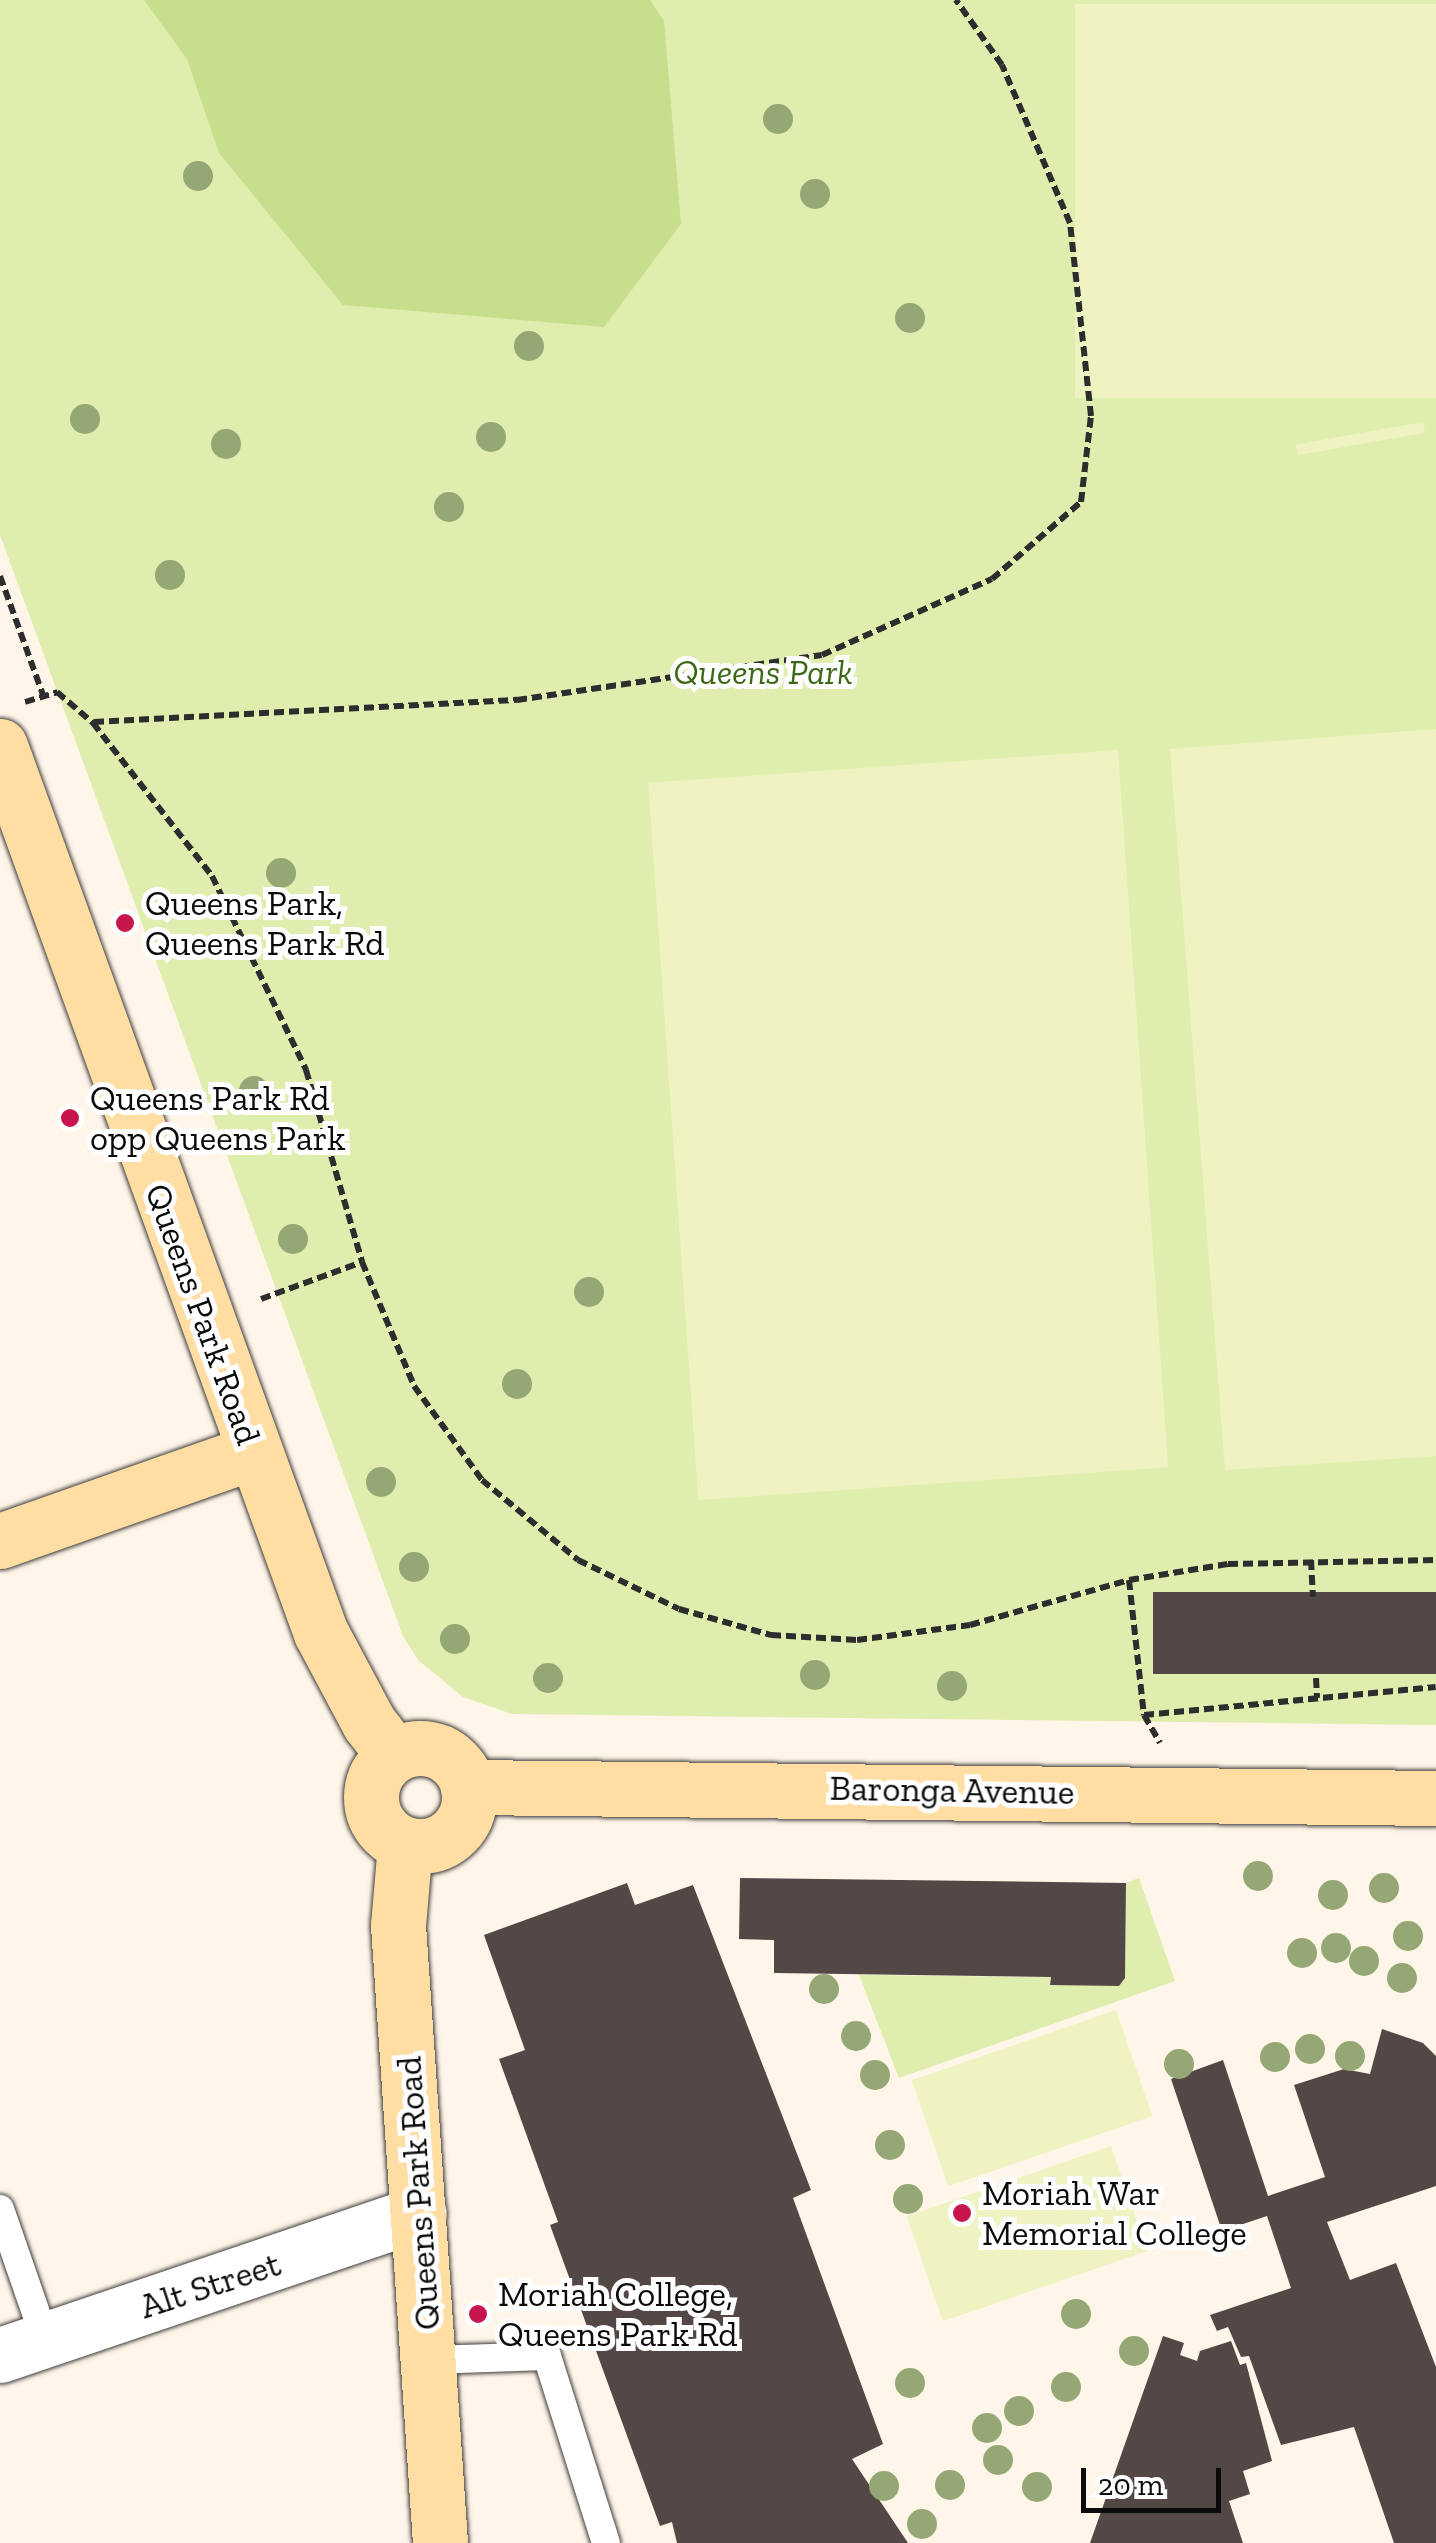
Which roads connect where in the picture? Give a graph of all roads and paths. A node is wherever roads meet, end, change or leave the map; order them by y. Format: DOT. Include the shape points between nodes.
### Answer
graph roads {
  1 [pos="956,0"];
  2 [pos="0,576"];
  3 [pos="93,722"];
  4 [pos="0,746"];
  5 [pos="362,1262"];
  6 [pos="261,1299"];
  7 [pos="252,1452"];
  8 [pos="0,1540"];
  9 [pos="1312,1560"];
  10 [pos="1436,1560"];
  11 [pos="1129,1580"];
  12 [pos="1313,1598"];
  13 [pos="1316,1678"];
  14 [pos="1436,1688"];
  15 [pos="1317,1698"];
  16 [pos="1144,1715"];
  17 [pos="1164,1752"];
  18 [pos="394,1755"];
  19 [pos="468,1787"];
  20 [pos="1436,1798"];
  21 [pos="405,1844"];
  22 [pos="0,2208"];
  23 [pos="419,2214"];
  24 [pos="22,2347"];
  25 [pos="429,2360"];
  26 [pos="440,2543"];
  27 [pos="606,2543"];
  1 -- 3 [label="path" via="1002,65 1070,223 1092,416 1081,502 992,580 822,655 517,700"];
  2 -- 3 [label="path" via="43,695 57,692"];
  3 -- 5 [label="path" via="212,876 248,943 306,1070"];
  4 -- 7 [label="street, Queens Park Road"];
  5 -- 6 [label="path"];
  5 -- 11 [label="path" via="414,1386 482,1480 578,1560 679,1609 771,1634 858,1640 970,1625"];
  7 -- 8 [label="street"];
  7 -- 18 [label="street, Queens Park Road" via="321,1634"];
  9 -- 10 [label="path"];
  9 -- 11 [label="path"];
  9 -- 12 [label="path"];
  11 -- 16 [label="path"];
  13 -- 15 [label="path"];
  14 -- 15 [label="path"];
  15 -- 16 [label="path"];
  16 -- 17 [label="path"];
  18 -- 19 [label="street" via="439,1752"];
  18 -- 21 [label="street" via="370,1794 379,1825"];
  19 -- 20 [label="street, Baronga Avenue"];
  19 -- 21 [label="street" via="468,1804 453,1834 422,1846"];
  21 -- 23 [label="street, Queens Park Road" via="398,1925"];
  22 -- 24 [label="lane"];
  23 -- 24 [label="street, Alt Street"];
  23 -- 25 [label="street, Queens Park Road"];
  25 -- 26 [label="street, Queens Park Road"];
  25 -- 27 [label="lane" via="546,2356"];
}
